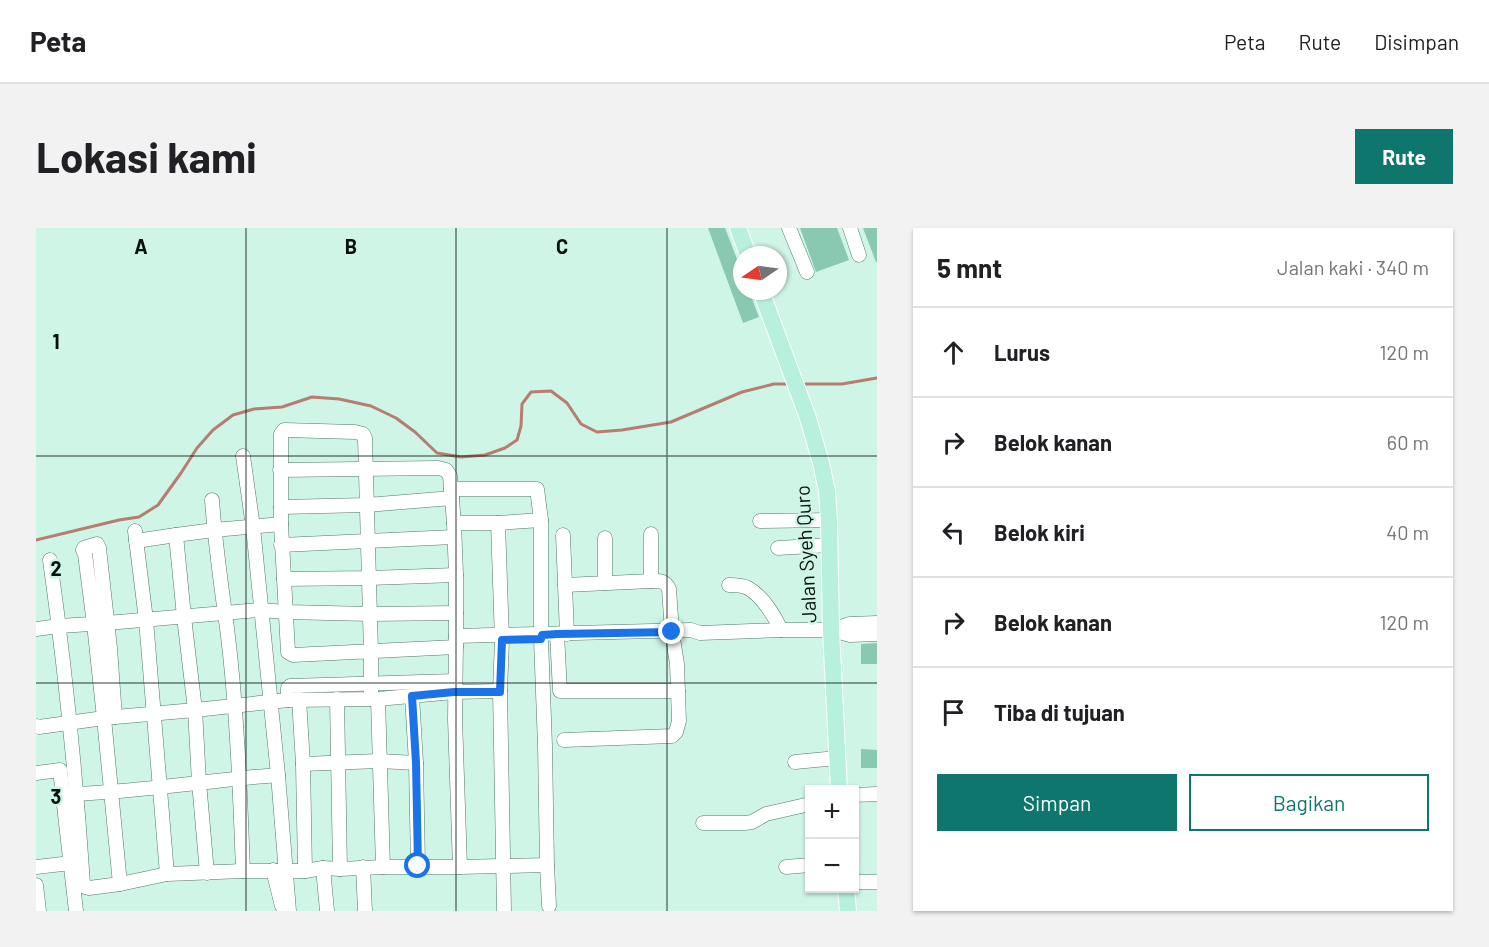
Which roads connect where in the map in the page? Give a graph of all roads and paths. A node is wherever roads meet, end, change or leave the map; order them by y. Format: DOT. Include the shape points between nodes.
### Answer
graph roads {
  1 [pos="738,228"];
  2 [pos="789,228"];
  3 [pos="850,228"];
  4 [pos="745,246"];
  5 [pos="859,255"];
  6 [pos="807,272"];
  7 [pos="764,300"];
  8 [pos="243,456"];
  9 [pos="280,470"];
  10 [pos="367,470"];
  11 [pos="451,493"];
  12 [pos="212,500"];
  13 [pos="367,506"];
  14 [pos="281,507"];
  15 [pos="541,520"];
  16 [pos="829,520"];
  17 [pos="760,521"];
  18 [pos="498,523"];
  19 [pos="281,524"];
  20 [pos="252,527"];
  21 [pos="214,530"];
  22 [pos="454,530"];
  23 [pos="651,534"];
  24 [pos="176,535"];
  25 [pos="563,535"];
  26 [pos="605,538"];
  27 [pos="368,542"];
  28 [pos="282,545"];
  29 [pos="830,545"];
  30 [pos="778,548"];
  31 [pos="50,560"];
  32 [pos="456,575"];
  33 [pos="369,578"];
  34 [pos="284,579"];
  35 [pos="651,581"];
  36 [pos="605,583"];
  37 [pos="565,585"];
  38 [pos="729,585"];
  39 [pos="260,610"];
  40 [pos="286,612"];
  41 [pos="456,613"];
  42 [pos="224,614"];
  43 [pos="370,614"];
  44 [pos="184,617"];
  45 [pos="146,620"];
  46 [pos="877,623"];
  47 [pos="101,624"];
  48 [pos="60,626"];
  49 [pos="36,629"];
  50 [pos="781,630"];
  51 [pos="831,630"];
  52 [pos="877,634"];
  53 [pos="560,635"];
  54 [pos="673,635"];
  55 [pos="541,637"];
  56 [pos="502,638"];
  57 [pos="456,641"];
  58 [pos="371,652"];
  59 [pos="371,684"];
  60 [pos="455,687"];
  61 [pos="678,691"];
  62 [pos="500,692"];
  63 [pos="412,696"];
  64 [pos="336,699"];
  65 [pos="374,699"];
  66 [pos="294,700"];
  67 [pos="270,702"];
  68 [pos="235,706"];
  69 [pos="195,710"];
  70 [pos="154,714"];
  71 [pos="109,717"];
  72 [pos="70,722"];
  73 [pos="36,726"];
  74 [pos="564,740"];
  75 [pos="837,758"];
  76 [pos="379,762"];
  77 [pos="795,762"];
  78 [pos="337,763"];
  79 [pos="416,763"];
  80 [pos="303,764"];
  81 [pos="36,773"];
  82 [pos="278,775"];
  83 [pos="240,778"];
  84 [pos="199,782"];
  85 [pos="839,785"];
  86 [pos="160,787"];
  87 [pos="111,792"];
  88 [pos="77,794"];
  89 [pos="877,794"];
  90 [pos="859,795"];
  91 [pos="805,805"];
  92 [pos="703,823"];
  93 [pos="71,863"];
  94 [pos="503,865"];
  95 [pos="547,865"];
  96 [pos="805,865"];
  97 [pos="418,866"];
  98 [pos="36,867"];
  99 [pos="363,867"];
  100 [pos="383,867"];
  101 [pos="460,867"];
  102 [pos="786,867"];
  103 [pos="323,868"];
  104 [pos="340,869"];
  105 [pos="280,870"];
  106 [pos="305,870"];
  107 [pos="243,871"];
  108 [pos="207,873"];
  109 [pos="167,874"];
  110 [pos="859,882"];
  111 [pos="877,882"];
  112 [pos="120,884"];
  113 [pos="36,885"];
  114 [pos="846,893"];
  115 [pos="549,906"];
  116 [pos="504,910"];
  117 [pos="39,911"];
  118 [pos="76,911"];
  119 [pos="283,911"];
  120 [pos="289,911"];
  121 [pos="327,911"];
  122 [pos="365,911"];
  123 [pos="848,911"];
  1 -- 4 [label="main road"];
  2 -- 6 [label="street"];
  3 -- 5 [label="street"];
  7 -- 16 [label="main road, Jalan Syeh Quro" via="821,463"];
  8 -- 20 [label="street"];
  9 -- 10 [label="street"];
  9 -- 10 [label="street" via="281,434 285,430 363,434"];
  9 -- 14 [label="street"];
  10 -- 11 [label="street" via="446,470"];
  10 -- 13 [label="street"];
  11 -- 13 [label="street"];
  11 -- 15 [label="street" via="537,489"];
  11 -- 22 [label="street"];
  12 -- 21 [label="street"];
  13 -- 14 [label="street"];
  13 -- 27 [label="street"];
  14 -- 19 [label="street"];
  15 -- 18 [label="street"];
  15 -- 55 [label="street"];
  16 -- 17 [label="street"];
  16 -- 29 [label="main road, Jalan Syeh Quro"];
  18 -- 22 [label="street"];
  18 -- 56 [label="street"];
  19 -- 20 [label="street"];
  19 -- 28 [label="street"];
  20 -- 21 [label="street"];
  20 -- 39 [label="street"];
  21 -- 24 [label="street"];
  21 -- 42 [label="street"];
  22 -- 27 [label="street"];
  22 -- 32 [label="street"];
  23 -- 35 [label="street"];
  24 -- 44 [label="street"];
  24 -- 45 [label="street" via="136,536"];
  25 -- 37 [label="street"];
  26 -- 36 [label="street"];
  27 -- 28 [label="street"];
  27 -- 33 [label="street"];
  28 -- 34 [label="street"];
  29 -- 30 [label="street"];
  29 -- 51 [label="main road, Jalan Syeh Quro"];
  31 -- 48 [label="street"];
  32 -- 33 [label="street"];
  32 -- 41 [label="street"];
  33 -- 34 [label="street"];
  33 -- 43 [label="street"];
  34 -- 40 [label="street"];
  35 -- 36 [label="street"];
  35 -- 54 [label="street" via="667,584"];
  36 -- 37 [label="street"];
  37 -- 53 [label="street"];
  38 -- 50 [label="street" via="748,588 769,609"];
  39 -- 40 [label="street"];
  39 -- 42 [label="street"];
  39 -- 67 [label="street"];
  40 -- 43 [label="street"];
  40 -- 58 [label="street" via="290,654"];
  41 -- 43 [label="street"];
  41 -- 57 [label="street"];
  42 -- 44 [label="street"];
  42 -- 68 [label="street"];
  43 -- 58 [label="street"];
  44 -- 45 [label="street"];
  44 -- 69 [label="street"];
  45 -- 47 [label="street"];
  45 -- 70 [label="street"];
  46 -- 51 [label="street" via="850,624"];
  47 -- 47 [label="street" via="99,548 96,544 83,550"];
  47 -- 48 [label="street"];
  47 -- 71 [label="street"];
  48 -- 49 [label="street"];
  48 -- 72 [label="street"];
  50 -- 51 [label="street"];
  50 -- 54 [label="street" via="691,630"];
  51 -- 52 [label="street"];
  51 -- 75 [label="main road, Jalan Syeh Quro"];
  53 -- 54 [label="street"];
  53 -- 55 [label="street"];
  53 -- 61 [label="street" via="560,691"];
  54 -- 61 [label="street"];
  55 -- 56 [label="street"];
  55 -- 95 [label="street"];
  56 -- 57 [label="street"];
  56 -- 62 [label="street"];
  57 -- 58 [label="street"];
  57 -- 60 [label="street"];
  58 -- 59 [label="street"];
  59 -- 60 [label="street"];
  59 -- 65 [label="street"];
  59 -- 66 [label="street" via="290,686"];
  60 -- 62 [label="street"];
  60 -- 63 [label="street"];
  60 -- 101 [label="street"];
  61 -- 74 [label="street" via="679,722 672,736"];
  62 -- 94 [label="street"];
  63 -- 65 [label="street"];
  63 -- 79 [label="street"];
  64 -- 65 [label="street"];
  64 -- 66 [label="street"];
  64 -- 78 [label="street"];
  65 -- 76 [label="street"];
  66 -- 67 [label="street"];
  66 -- 80 [label="street"];
  67 -- 68 [label="street"];
  67 -- 82 [label="street"];
  68 -- 69 [label="street"];
  68 -- 83 [label="street"];
  69 -- 70 [label="street"];
  69 -- 84 [label="street"];
  70 -- 71 [label="street"];
  70 -- 86 [label="street"];
  71 -- 72 [label="street"];
  71 -- 87 [label="street"];
  72 -- 73 [label="street"];
  72 -- 88 [label="street"];
  75 -- 77 [label="street"];
  75 -- 85 [label="main road, Jalan Syeh Quro"];
  76 -- 78 [label="street"];
  76 -- 79 [label="street"];
  76 -- 100 [label="street"];
  78 -- 80 [label="street"];
  78 -- 104 [label="street"];
  79 -- 97 [label="street"];
  80 -- 106 [label="street"];
  81 -- 93 [label="street" via="60,770"];
  82 -- 83 [label="street"];
  82 -- 105 [label="street"];
  83 -- 84 [label="street"];
  83 -- 107 [label="street"];
  84 -- 86 [label="street"];
  84 -- 108 [label="street"];
  86 -- 87 [label="street"];
  86 -- 109 [label="street"];
  87 -- 88 [label="street"];
  87 -- 112 [label="street"];
  88 -- 112 [label="street" via="83,884 89,888"];
  89 -- 90 [label="street"];
  91 -- 92 [label="street" via="766,814 745,824"];
  93 -- 98 [label="street"];
  93 -- 118 [label="street"];
  94 -- 95 [label="street"];
  94 -- 101 [label="street"];
  94 -- 116 [label="street"];
  95 -- 115 [label="street"];
  96 -- 102 [label="street"];
  97 -- 100 [label="street"];
  97 -- 101 [label="street"];
  99 -- 100 [label="street"];
  99 -- 104 [label="street"];
  99 -- 122 [label="street"];
  103 -- 104 [label="street"];
  103 -- 106 [label="street"];
  103 -- 121 [label="street"];
  105 -- 106 [label="street"];
  105 -- 107 [label="street"];
  105 -- 119 [label="street"];
  105 -- 120 [label="street"];
  107 -- 108 [label="street"];
  108 -- 109 [label="street"];
  109 -- 112 [label="street"];
  110 -- 111 [label="street"];
  113 -- 117 [label="street"];
  114 -- 123 [label="main road"];
}
